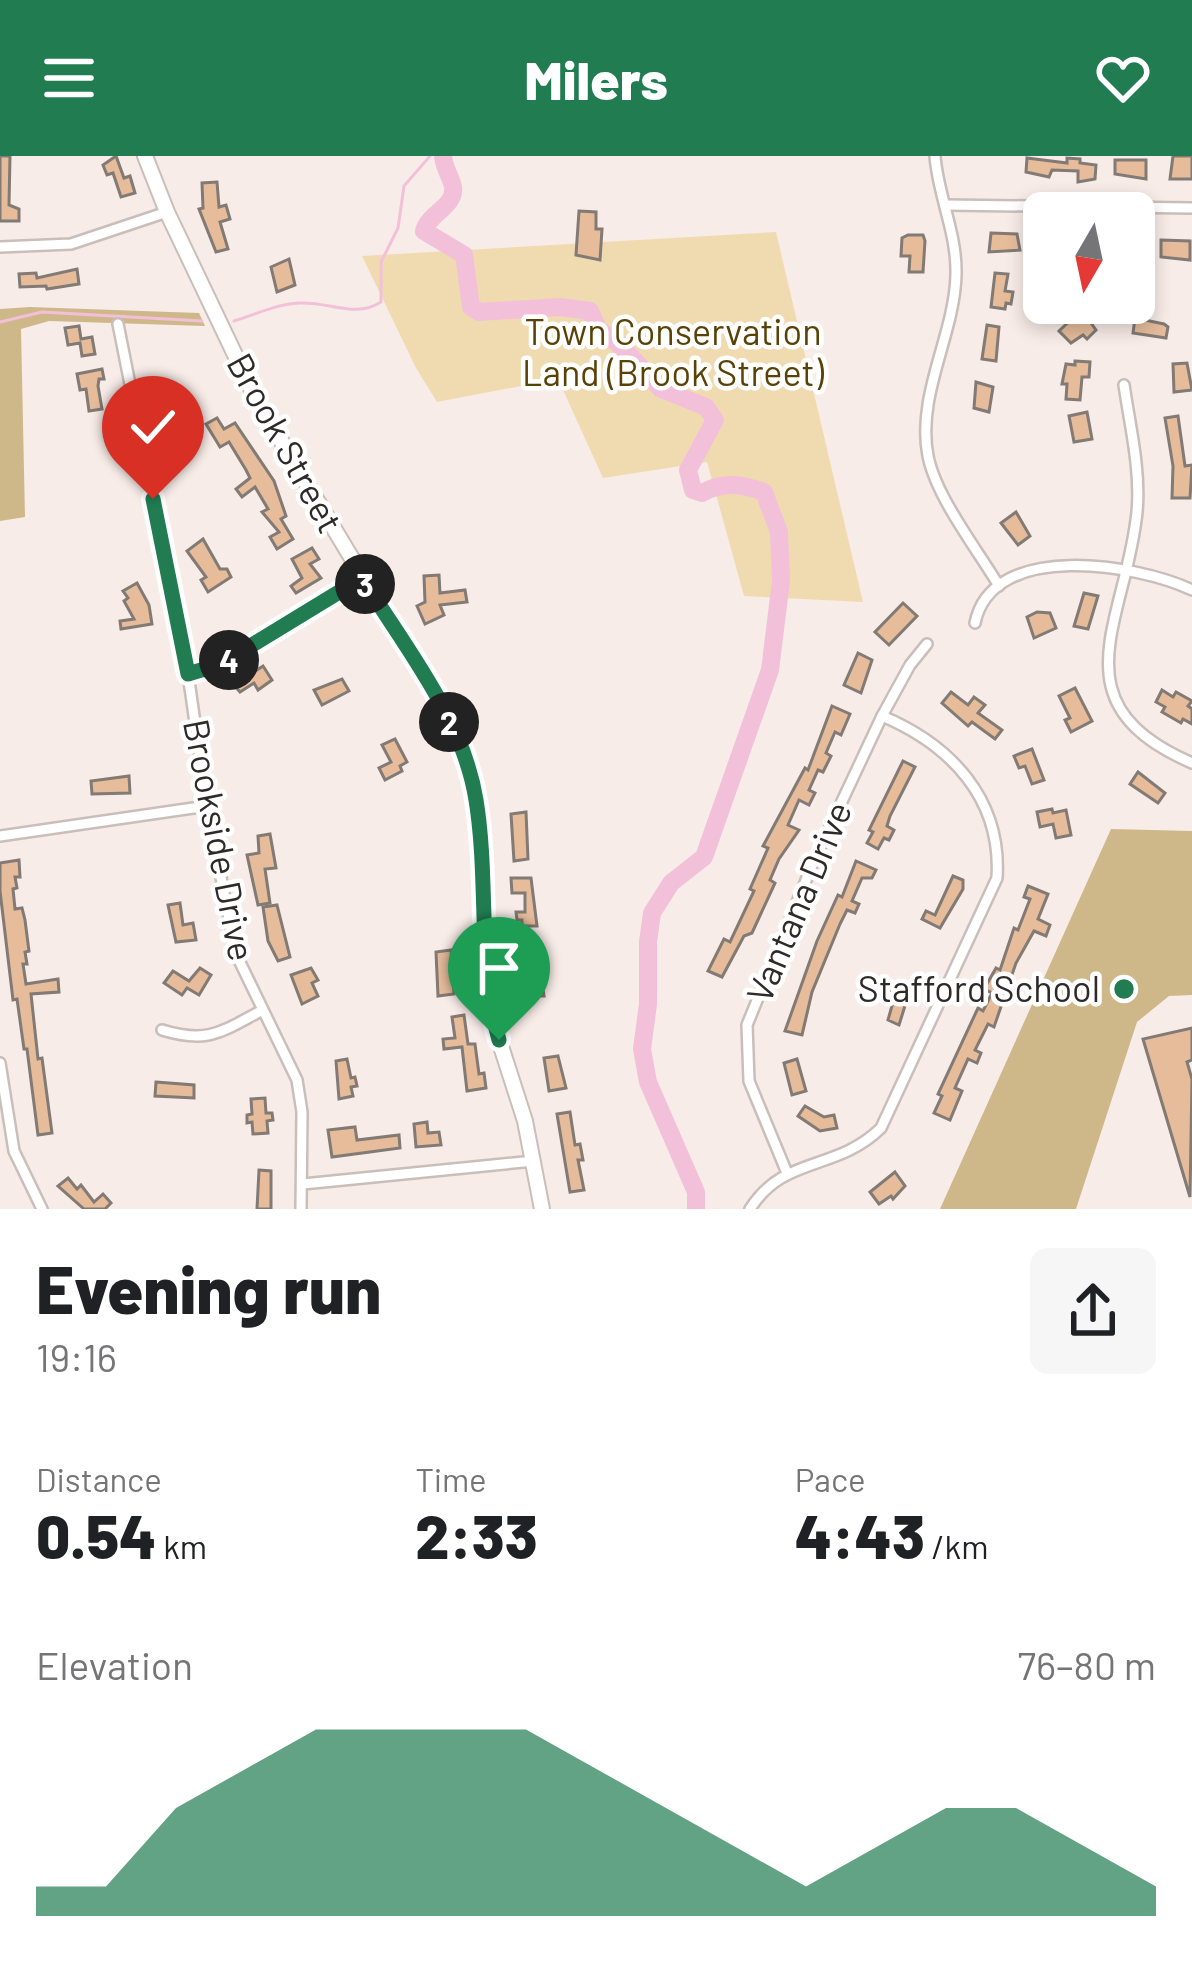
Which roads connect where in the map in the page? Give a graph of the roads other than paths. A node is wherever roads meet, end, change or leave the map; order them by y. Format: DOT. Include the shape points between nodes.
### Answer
graph roads {
  1 [pos="146,156"];
  2 [pos="935,156"];
  3 [pos="946,206"];
  4 [pos="1192,208"];
  5 [pos="167,212"];
  6 [pos="0,247"];
  7 [pos="118,324"];
  8 [pos="1124,385"];
  9 [pos="1126,567"];
  10 [pos="362,578"];
  11 [pos="999,586"];
  12 [pos="1192,590"];
  13 [pos="975,623"];
  14 [pos="927,644"];
  15 [pos="188,674"];
  16 [pos="882,716"];
  17 [pos="1192,763"];
  18 [pos="207,806"];
  19 [pos="0,836"];
  20 [pos="261,1011"];
  21 [pos="162,1030"];
  22 [pos="0,1063"];
  23 [pos="534,1160"];
  24 [pos="787,1173"];
  25 [pos="303,1184"];
  26 [pos="41,1209"];
  27 [pos="302,1209"];
  28 [pos="542,1209"];
  29 [pos="751,1209"];
  1 -- 5 [label="street, Brook Street"];
  2 -- 3 [label="street"];
  3 -- 4 [label="street"];
  3 -- 11 [label="street" via="955,294 927,426 928,457"];
  5 -- 6 [label="street" via="71,244"];
  5 -- 10 [label="street, Brook Street" via="256,399"];
  7 -- 15 [label="street, Brookside Drive"];
  8 -- 9 [label="street" via="1138,493"];
  9 -- 11 [label="street" via="1073,564"];
  9 -- 12 [label="street"];
  9 -- 17 [label="street" via="1108,662 1114,701 1154,746"];
  10 -- 15 [label="street" via="221,664"];
  10 -- 23 [label="street, Brook Street" via="464,751 480,832 488,992"];
  11 -- 13 [label="street"];
  14 -- 16 [label="street, Vantana Drive"];
  15 -- 18 [label="street, Brookside Drive"];
  16 -- 24 [label="street, Vantana Drive" via="747,1025 749,1081"];
  16 -- 24 [label="street" via="931,741 970,780 995,835 997,878 880,1128 850,1153"];
  18 -- 19 [label="street"];
  18 -- 20 [label="street, Brookside Drive" via="236,954"];
  20 -- 21 [label="street" via="211,1038"];
  20 -- 25 [label="street, Brookside Drive" via="297,1080"];
  22 -- 26 [label="street" via="14,1151"];
  23 -- 25 [label="street"];
  23 -- 28 [label="street, Brook Street"];
  24 -- 29 [label="street"];
  25 -- 27 [label="street, Brookside Drive"];
}
